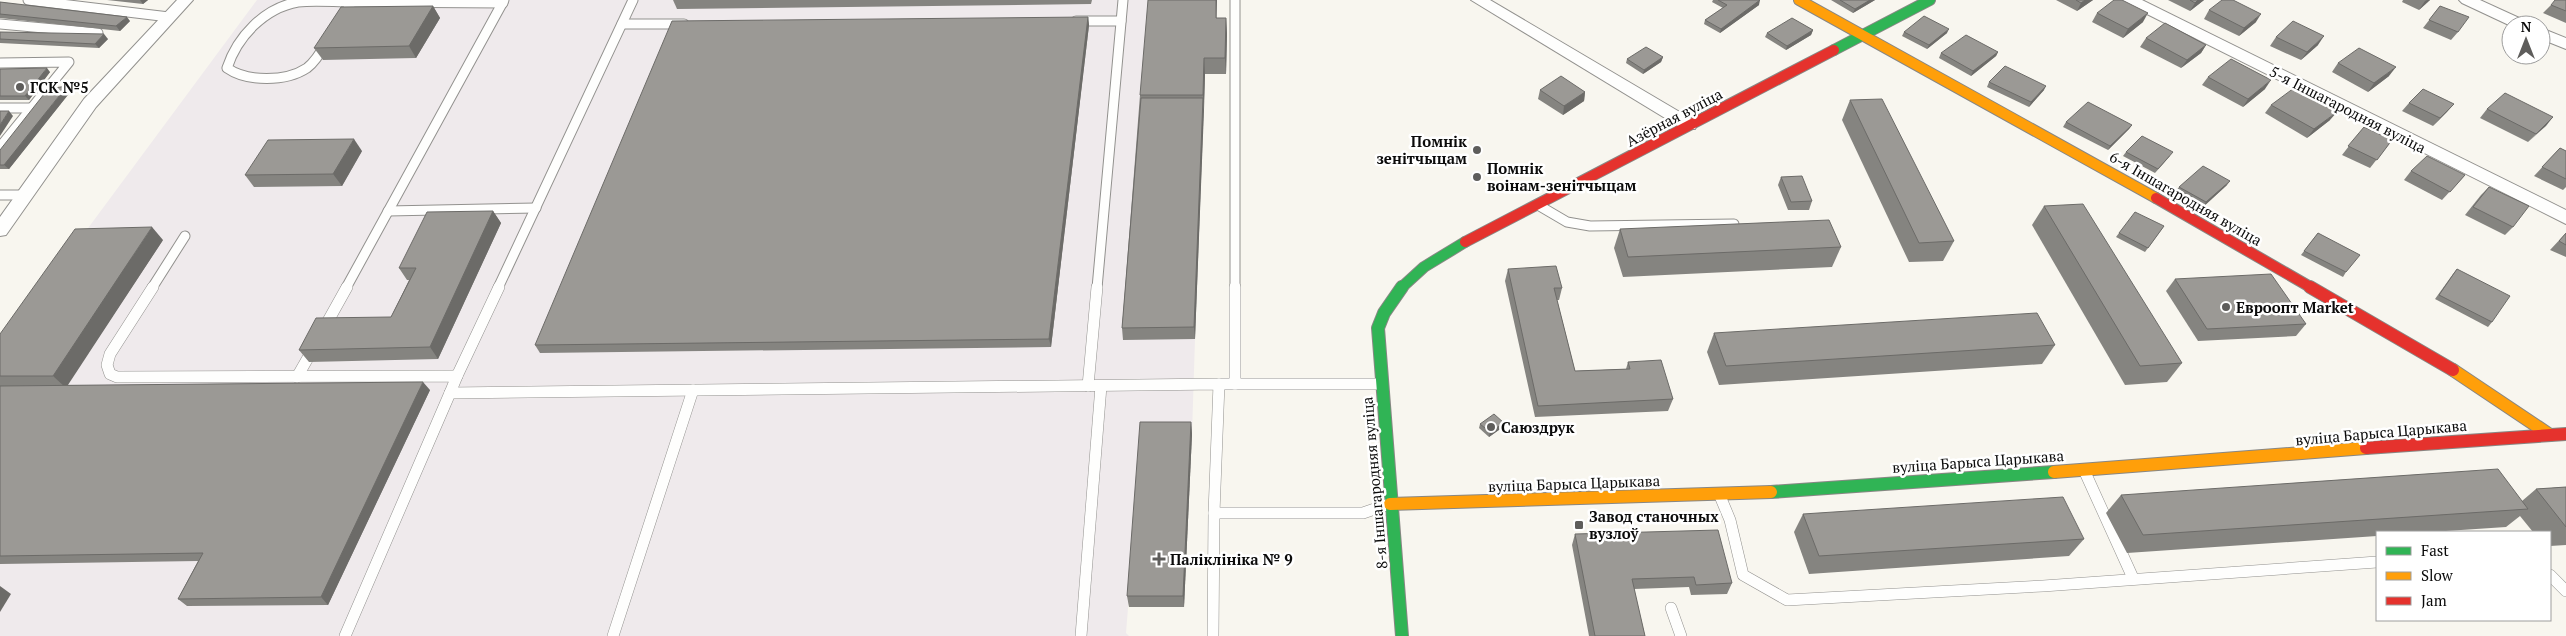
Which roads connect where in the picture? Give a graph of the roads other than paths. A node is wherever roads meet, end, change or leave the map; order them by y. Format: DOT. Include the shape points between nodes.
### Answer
graph roads {
  1 [pos="28,0"];
  2 [pos="185,0"];
  3 [pos="633,0"];
  4 [pos="1123,0"];
  5 [pos="1235,0"];
  6 [pos="1479,0"];
  7 [pos="1799,0"];
  8 [pos="1930,0"];
  9 [pos="2130,0"];
  10 [pos="2467,0"];
  11 [pos="503,1"];
  12 [pos="352,2"];
  13 [pos="2501,15"];
  14 [pos="169,17"];
  15 [pos="1071,21"];
  16 [pos="1121,21"];
  17 [pos="0,24"];
  18 [pos="622,24"];
  19 [pos="692,24"];
  20 [pos="98,33"];
  21 [pos="1863,35"];
  22 [pos="2551,37"];
  23 [pos="2566,44"];
  24 [pos="0,63"];
  25 [pos="0,108"];
  26 [pos="32,108"];
  27 [pos="1689,125"];
  28 [pos="0,147"];
  29 [pos="0,195"];
  30 [pos="25,195"];
  31 [pos="1538,205"];
  32 [pos="536,208"];
  33 [pos="388,211"];
  34 [pos="2566,218"];
  35 [pos="1746,224"];
  36 [pos="0,230"];
  37 [pos="185,236"];
  38 [pos="1378,328"];
  39 [pos="457,376"];
  40 [pos="298,377"];
  41 [pos="1219,384"];
  42 [pos="1236,384"];
  43 [pos="1381,384"];
  44 [pos="1088,386"];
  45 [pos="1101,386"];
  46 [pos="694,390"];
  47 [pos="450,393"];
  48 [pos="2566,434"];
  49 [pos="2550,435"];
  50 [pos="2083,469"];
  51 [pos="1720,494"];
  52 [pos="1390,504"];
  53 [pos="1214,514"];
  54 [pos="2376,562"];
  55 [pos="2557,576"];
  56 [pos="2133,578"];
  57 [pos="2566,591"];
  58 [pos="1672,608"];
  59 [pos="345,636"];
  60 [pos="613,636"];
  61 [pos="1080,636"];
  62 [pos="1213,636"];
  63 [pos="1402,636"];
  64 [pos="1681,636"];
  1 -- 14 [label="lane"];
  2 -- 14 [label="street"];
  3 -- 18 [label="lane"];
  4 -- 16 [label="lane"];
  5 -- 42 [label="lane"];
  6 -- 27 [label="street"];
  7 -- 21 [label="street, 6-я Іншагародняя вуліца"];
  8 -- 21 [label="street, Азёрная вуліца"];
  9 -- 34 [label="street, 5-я Іншагародняя вуліца"];
  10 -- 13 [label="street"];
  11 -- 12 [label="lane"];
  11 -- 33 [label="lane"];
  12 -- 12 [label="lane" via="313,62 303,70 254,77 234,74 227,68 236,46 273,12 298,2"];
  14 -- 30 [label="street" via="90,103"];
  15 -- 16 [label="lane"];
  16 -- 44 [label="lane"];
  17 -- 20 [label="lane"];
  18 -- 19 [label="lane"];
  18 -- 32 [label="lane"];
  21 -- 27 [label="street, Азёрная вуліца"];
  21 -- 49 [label="street, 6-я Іншагародняя вуліца" via="2421,350"];
  22 -- 23 [label="street"];
  24 -- 26 [label="lane" via="69,62"];
  25 -- 26 [label="lane"];
  26 -- 28 [label="lane"];
  27 -- 31 [label="street, Азёрная вуліца"];
  29 -- 30 [label="lane"];
  30 -- 36 [label="street"];
  31 -- 35 [label="lane" via="1567,222 1590,226"];
  31 -- 38 [label="street, Азёрная вуліца" via="1418,269 1398,288 1384,308"];
  32 -- 33 [label="lane"];
  32 -- 39 [label="lane"];
  33 -- 40 [label="lane"];
  37 -- 40 [label="lane" via="110,354 107,365 110,374 117,377"];
  38 -- 43 [label="street, 8-я Іншагародняя вуліца"];
  39 -- 40 [label="lane"];
  39 -- 47 [label="lane"];
  41 -- 42 [label="lane"];
  41 -- 45 [label="lane"];
  41 -- 53 [label="lane"];
  42 -- 43 [label="lane"];
  43 -- 52 [label="street, 8-я Іншагародняя вуліца"];
  44 -- 45 [label="lane"];
  44 -- 46 [label="lane"];
  45 -- 61 [label="lane"];
  46 -- 47 [label="lane"];
  46 -- 60 [label="lane"];
  47 -- 59 [label="lane"];
  48 -- 49 [label="street, вуліца Барыса Царыкава"];
  49 -- 50 [label="street, вуліца Барыса Царыкава"];
  50 -- 51 [label="street, вуліца Барыса Царыкава"];
  50 -- 56 [label="lane"];
  51 -- 52 [label="street, вуліца Барыса Царыкава"];
  51 -- 56 [label="lane" via="1730,520 1743,575 1787,600"];
  52 -- 53 [label="lane" via="1362,513"];
  52 -- 63 [label="street, 8-я Іншагародняя вуліца"];
  53 -- 62 [label="lane"];
  54 -- 56 [label="lane"];
  55 -- 57 [label="lane"];
  58 -- 64 [label="lane"];
}
